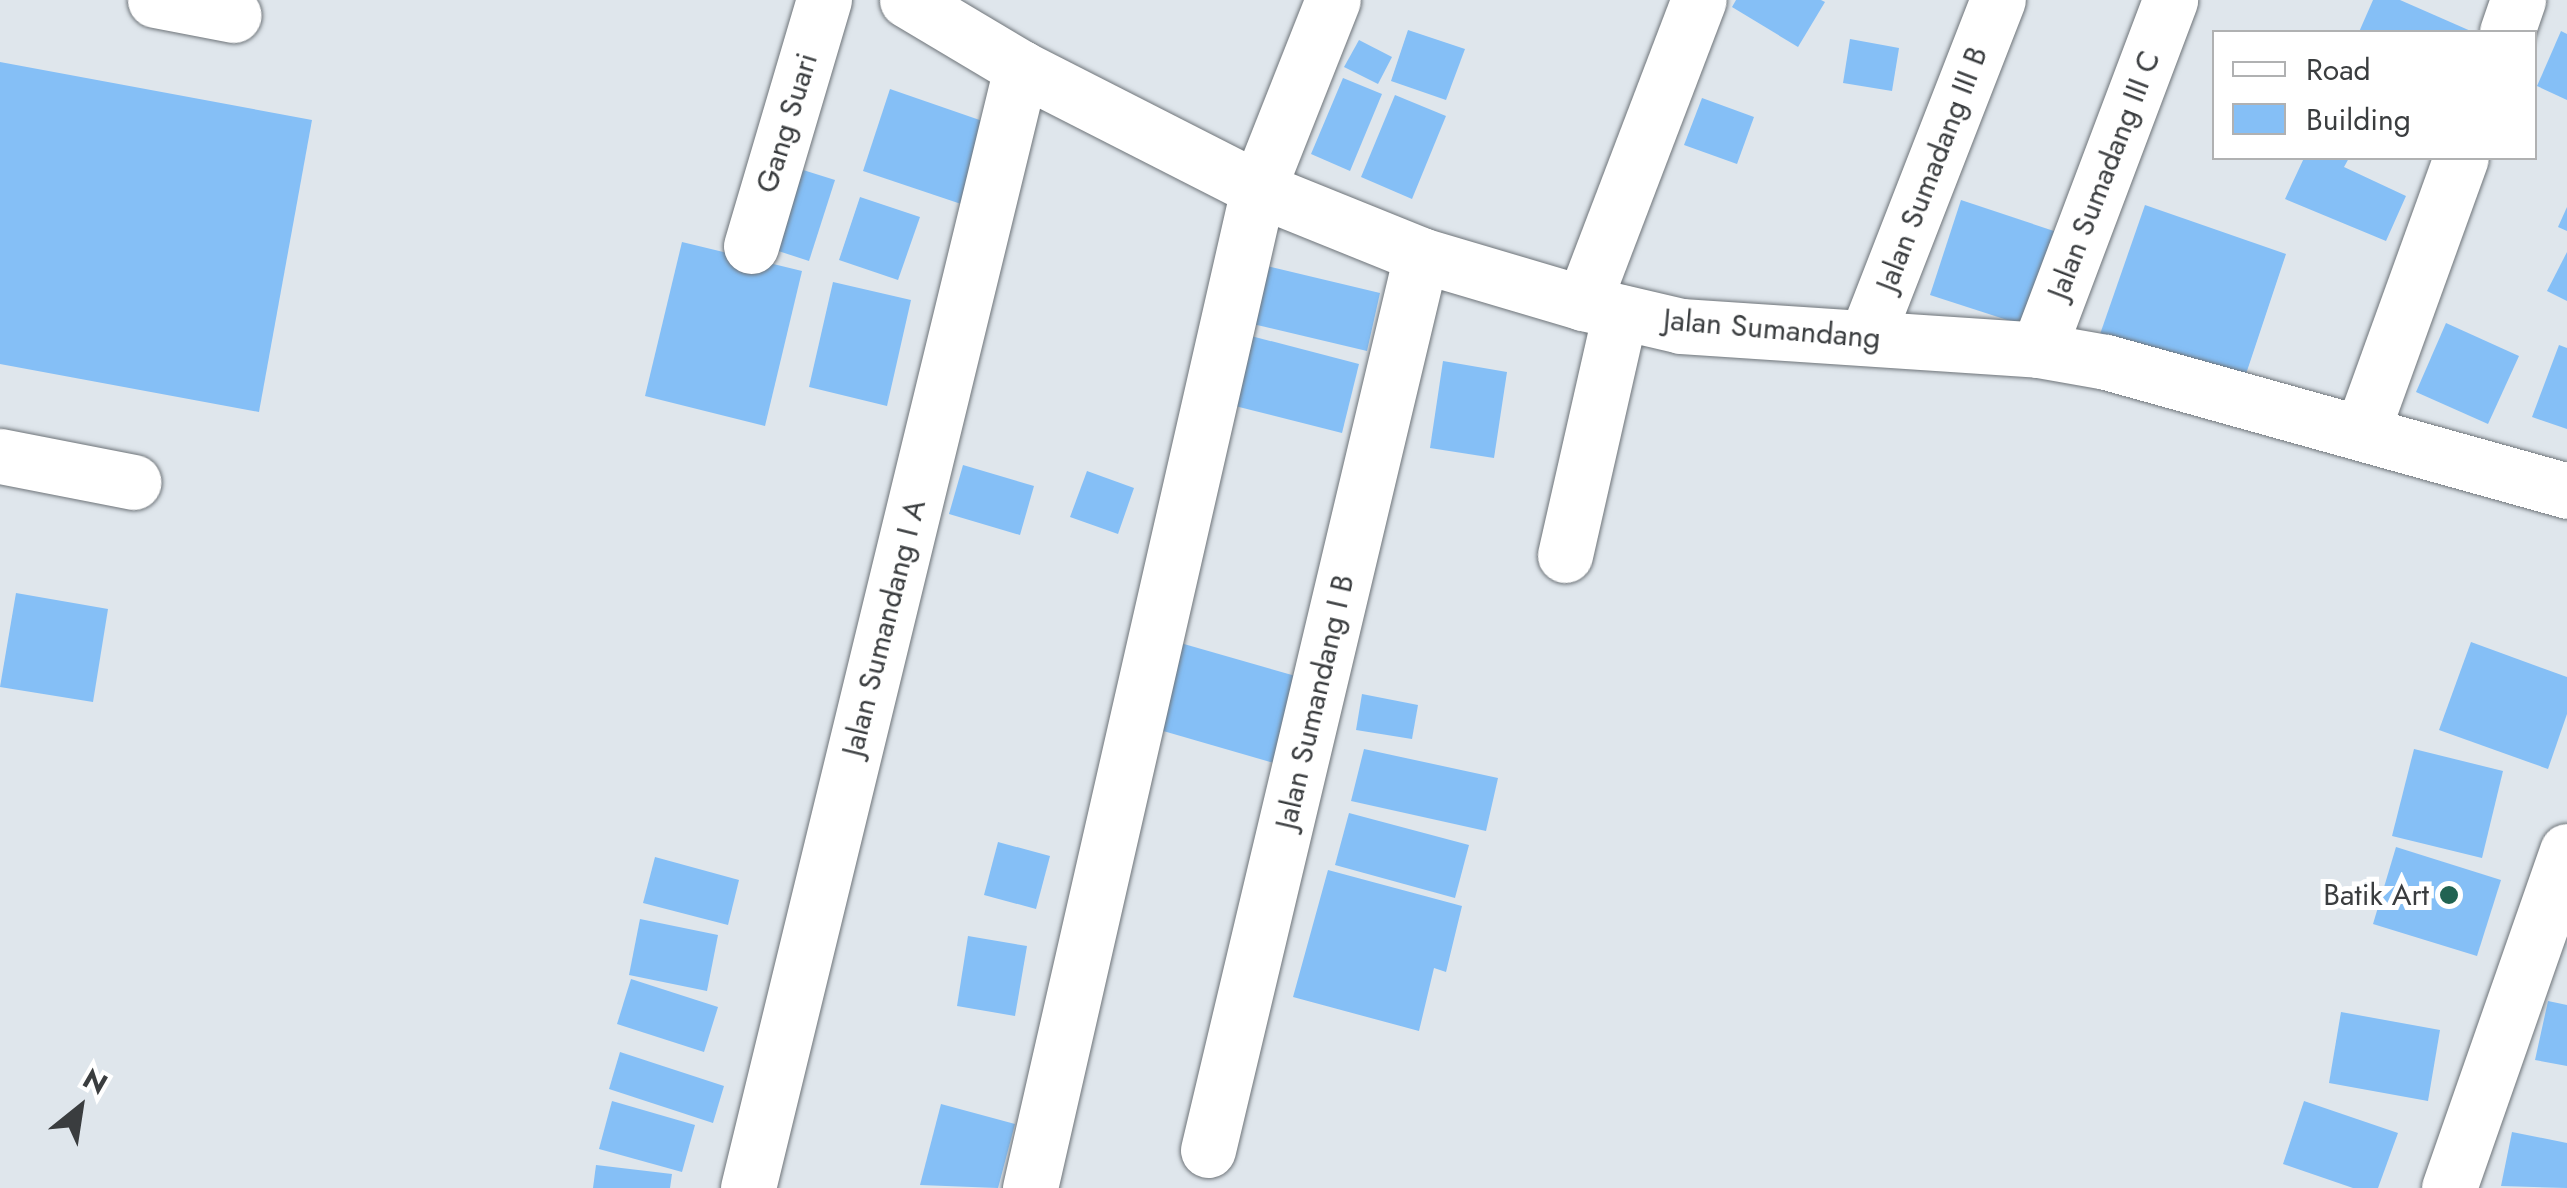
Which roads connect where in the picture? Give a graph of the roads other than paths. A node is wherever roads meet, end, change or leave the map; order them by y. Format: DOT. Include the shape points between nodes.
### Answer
graph roads {
  1 [pos="155,0"];
  2 [pos="824,0"];
  3 [pos="906,0"];
  4 [pos="1333,0"];
  5 [pos="1699,0"];
  6 [pos="1998,0"];
  7 [pos="2170,0"];
  8 [pos="2518,0"];
  9 [pos="234,14"];
  10 [pos="2507,30"];
  11 [pos="1021,68"];
  12 [pos="2460,160"];
  13 [pos="1258,190"];
  14 [pos="750,246"];
  15 [pos="1421,255"];
  16 [pos="1602,308"];
  17 [pos="1866,338"];
  18 [pos="2038,350"];
  19 [pos="2362,431"];
  20 [pos="0,456"];
  21 [pos="134,482"];
  22 [pos="2567,491"];
  23 [pos="1565,555"];
  24 [pos="2567,851"];
  25 [pos="1208,1150"];
  26 [pos="748,1188"];
  27 [pos="1030,1188"];
  28 [pos="2449,1188"];
  1 -- 9 [label="street"];
  2 -- 14 [label="street, Gang Suari"];
  3 -- 11 [label="street, Jalan Sumandang"];
  4 -- 13 [label="street"];
  5 -- 16 [label="street"];
  6 -- 17 [label="street, Jalan Sumadang III B"];
  7 -- 18 [label="street, Jalan Sumadang III C"];
  8 -- 10 [label="street"];
  11 -- 13 [label="street, Jalan Sumandang"];
  11 -- 26 [label="street, Jalan Sumandang I A"];
  12 -- 19 [label="street"];
  13 -- 15 [label="street, Jalan Sumandang"];
  13 -- 27 [label="street"];
  15 -- 16 [label="street, Jalan Sumandang"];
  15 -- 25 [label="street, Jalan Sumandang I B"];
  16 -- 17 [label="street, Jalan Sumandang" via="1681,326"];
  16 -- 23 [label="street"];
  17 -- 18 [label="street, Jalan Sumandang"];
  18 -- 19 [label="street, Jalan Sumandang"];
  19 -- 22 [label="street, Jalan Sumandang"];
  20 -- 21 [label="street"];
  24 -- 28 [label="street"];
}
